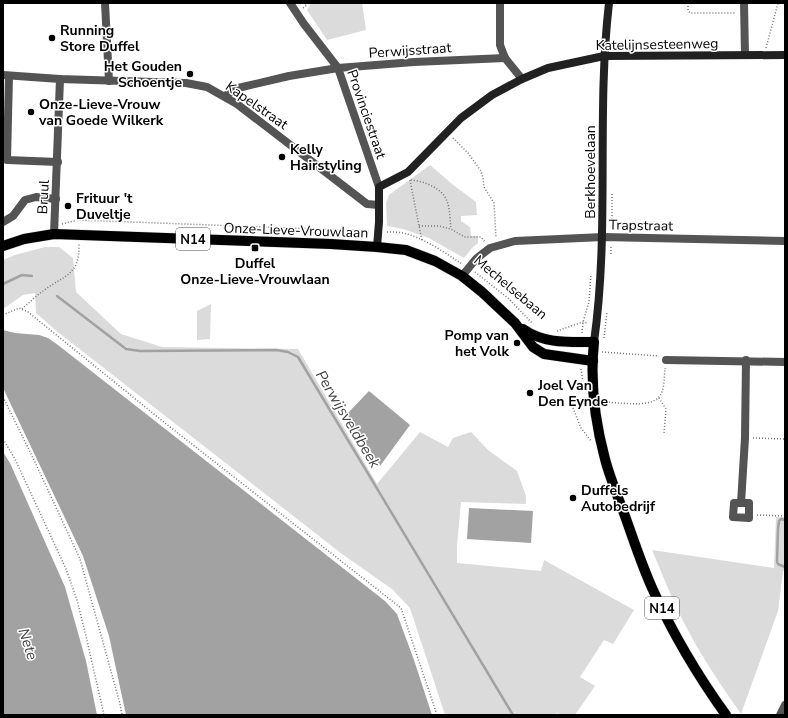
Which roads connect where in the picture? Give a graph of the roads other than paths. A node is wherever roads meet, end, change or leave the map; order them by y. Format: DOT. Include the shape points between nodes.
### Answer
graph roads {
  1 [pos="105,3"];
  2 [pos="290,3"];
  3 [pos="500,3"];
  4 [pos="608,3"];
  5 [pos="744,3"];
  6 [pos="785,55"];
  7 [pos="604,56"];
  8 [pos="745,56"];
  9 [pos="504,58"];
  10 [pos="338,68"];
  11 [pos="6,75"];
  12 [pos="60,79"];
  13 [pos="522,79"];
  14 [pos="109,81"];
  15 [pos="224,96"];
  16 [pos="5,141"];
  17 [pos="58,162"];
  18 [pos="379,187"];
  19 [pos="56,199"];
  20 [pos="379,205"];
  21 [pos="3,222"];
  22 [pos="54,229"];
  23 [pos="603,237"];
  24 [pos="785,241"];
  25 [pos="3,246"];
  26 [pos="377,247"];
  27 [pos="465,272"];
  28 [pos="482,292"];
  29 [pos="515,323"];
  30 [pos="594,342"];
  31 [pos="666,360"];
  32 [pos="746,360"];
  33 [pos="593,361"];
  34 [pos="785,362"];
  35 [pos="741,503"];
  36 [pos="785,704"];
  37 [pos="726,715"];
  38 [pos="780,715"];
  1 -- 14 [label="street"];
  2 -- 10 [label="street, Provinciestraat"];
  3 -- 9 [label="street" via="500,45"];
  4 -- 7 [label="street, Berkhoevelaan"];
  5 -- 8 [label="street"];
  6 -- 8 [label="street, Katelijnsesteenweg"];
  7 -- 8 [label="street, Katelijnsesteenweg"];
  7 -- 13 [label="street, Katelijnsesteenweg" via="548,68"];
  7 -- 23 [label="street, Berkhoevelaan"];
  9 -- 10 [label="street, Perwijsstraat"];
  9 -- 13 [label="street"];
  10 -- 15 [label="street, Perwijsstraat" via="238,88"];
  10 -- 18 [label="street, Provinciestraat"];
  11 -- 12 [label="street, Kapelstraat"];
  11 -- 16 [label="street, Bruul"];
  12 -- 14 [label="street, Kapelstraat"];
  12 -- 17 [label="street, Bruul"];
  13 -- 18 [label="street, Katelijnsesteenweg" via="492,95 461,118 409,176"];
  14 -- 15 [label="street, Kapelstraat" via="186,83 207,88"];
  15 -- 20 [label="street, Kapelstraat" via="367,204"];
  16 -- 17 [label="street, Bruul" via="7,160"];
  17 -- 19 [label="street, Bruul"];
  18 -- 20 [label="street, Provinciestraat"];
  19 -- 21 [label="street" via="36,197 24,200 13,216"];
  19 -- 22 [label="street, Bruul"];
  20 -- 26 [label="street, Provinciestraat"];
  22 -- 25 [label="main road, Onze-Lieve-Vrouwlaan / N14"];
  22 -- 26 [label="main road, Onze-Lieve-Vrouwlaan / N14"];
  23 -- 24 [label="street, Trapstraat"];
  23 -- 27 [label="street, Trapstraat" via="515,241 493,247 476,259"];
  23 -- 30 [label="street, Berkhoevelaan"];
  26 -- 27 [label="main road, Onze-Lieve-Vrouwlaan / N14" via="406,250"];
  27 -- 28 [label="main road, Onze-Lieve-Vrouwlaan / N14"];
  28 -- 29 [label="main road, Mechelsebaan / N14"];
  29 -- 30 [label="main road, Mechelsebaan / N14" via="541,339"];
  29 -- 33 [label="main road, Mechelsebaan / N14" via="533,347 544,354"];
  30 -- 33 [label="main road, N14"];
  31 -- 32 [label="street"];
  32 -- 34 [label="street"];
  32 -- 35 [label="street"];
  33 -- 37 [label="main road, N14" via="595,409 605,459 640,557 667,620 704,684"];
  35 -- 35 [label="street" via="750,503 749,518 733,517 734,503"];
  36 -- 38 [label="street"];
}
